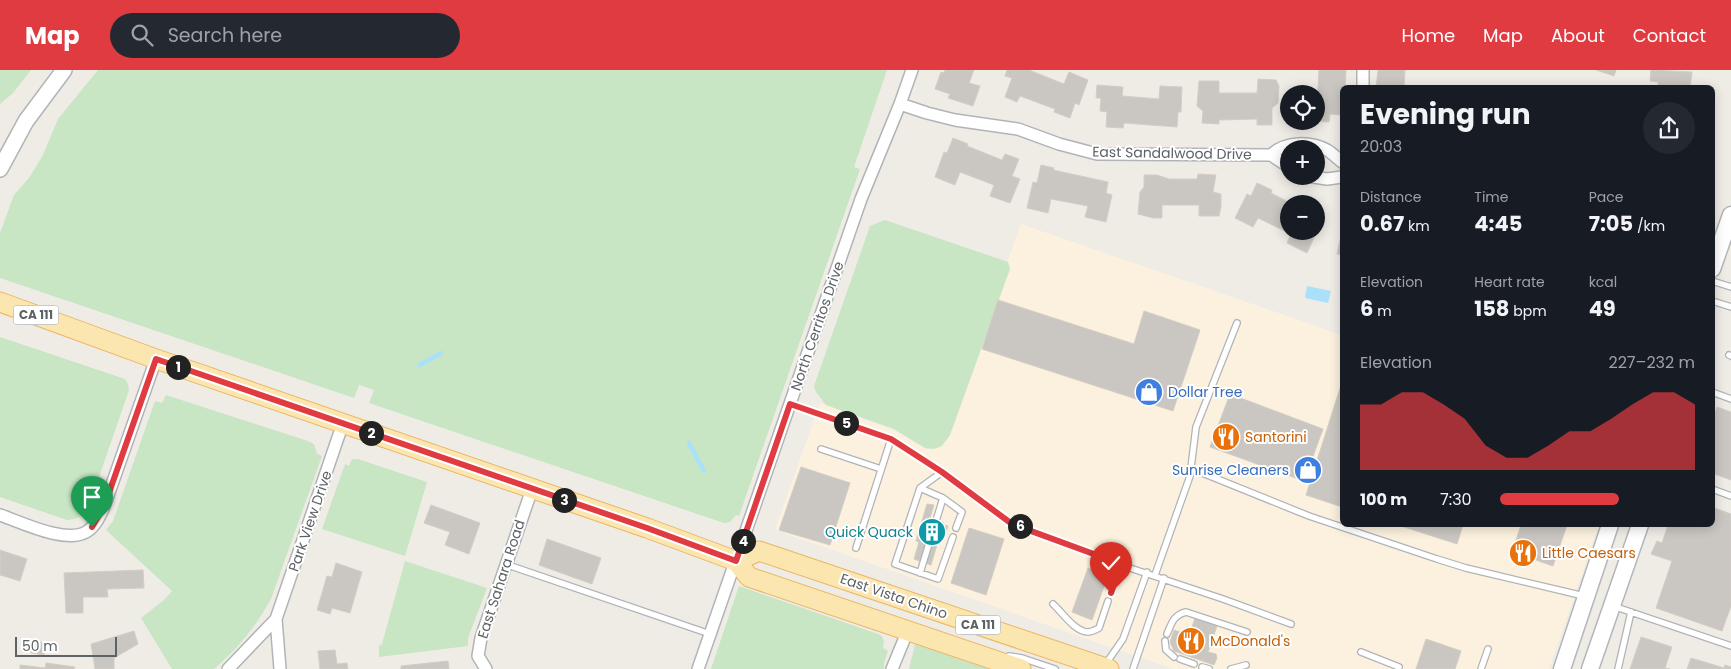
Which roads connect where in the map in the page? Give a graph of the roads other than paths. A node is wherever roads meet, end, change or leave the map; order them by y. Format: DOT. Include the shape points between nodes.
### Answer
graph roads {
  1 [pos="64,70"];
  2 [pos="912,70"];
  3 [pos="1363,70"];
  4 [pos="1363,85"];
  5 [pos="900,104"];
  6 [pos="1271,155"];
  7 [pos="1340,160"];
  8 [pos="1280,161"];
  9 [pos="0,169"];
  10 [pos="1340,177"];
  11 [pos="1325,179"];
  12 [pos="1731,215"];
  13 [pos="1715,260"];
  14 [pos="1715,282"];
  15 [pos="1731,287"];
  16 [pos="0,302"];
  17 [pos="1715,302"];
  18 [pos="1731,307"];
  19 [pos="1237,323"];
  20 [pos="156,359"];
  21 [pos="1715,393"];
  22 [pos="1731,399"];
  23 [pos="790,404"];
  24 [pos="343,423"];
  25 [pos="891,439"];
  26 [pos="821,449"];
  27 [pos="1190,468"];
  28 [pos="881,469"];
  29 [pos="942,472"];
  30 [pos="920,488"];
  31 [pos="532,489"];
  32 [pos="1715,490"];
  33 [pos="1731,496"];
  34 [pos="943,498"];
  35 [pos="0,515"];
  36 [pos="1340,525"];
  37 [pos="1344,527"];
  38 [pos="1609,527"];
  39 [pos="1639,527"];
  40 [pos="956,528"];
  41 [pos="953,537"];
  42 [pos="856,548"];
  43 [pos="736,561"];
  44 [pos="505,564"];
  45 [pos="1121,564"];
  46 [pos="1147,572"];
  47 [pos="920,573"];
  48 [pos="1155,575"];
  49 [pos="1164,578"];
  50 [pos="1111,593"];
  51 [pos="1586,596"];
  52 [pos="1108,601"];
  53 [pos="1053,604"];
  54 [pos="1613,606"];
  55 [pos="1632,612"];
  56 [pos="276,619"];
  57 [pos="1291,624"];
  58 [pos="908,630"];
  59 [pos="1247,632"];
  60 [pos="710,634"];
  61 [pos="1167,634"];
  62 [pos="1165,641"];
  63 [pos="1731,646"];
  64 [pos="1488,649"];
  65 [pos="967,651"];
  66 [pos="1361,652"];
  67 [pos="1194,664"];
  68 [pos="1246,665"];
  69 [pos="1202,667"];
  70 [pos="1399,667"];
  71 [pos="1106,668"];
  72 [pos="228,669"];
  73 [pos="280,669"];
  74 [pos="486,669"];
  75 [pos="698,669"];
  76 [pos="892,669"];
  77 [pos="1021,669"];
  78 [pos="1055,669"];
  79 [pos="1133,669"];
  80 [pos="1209,669"];
  81 [pos="1231,669"];
  82 [pos="1481,669"];
  83 [pos="1562,669"];
  84 [pos="1590,669"];
  85 [pos="1618,669"];
  1 -- 9 [label="street" via="26,121"];
  2 -- 5 [label="street, North Cerritos Drive"];
  3 -- 4 [label="street"];
  5 -- 6 [label="street, East Sandalwood Drive" via="955,120 1018,129 1098,154"];
  5 -- 23 [label="street, North Cerritos Drive" via="861,199"];
  6 -- 7 [label="street, East Sandalwood Drive" via="1286,145 1301,144 1327,150"];
  6 -- 8 [label="street, East Sandalwood Drive"];
  10 -- 11 [label="street"];
  12 -- 13 [label="main road"];
  14 -- 15 [label="lane"];
  16 -- 20 [label="main road, East Vista Chino / CA 111"];
  17 -- 18 [label="lane"];
  19 -- 27 [label="lane" via="1198,422"];
  20 -- 24 [label="main road, East Vista Chino / CA 111"];
  20 -- 35 [label="street" via="97,522 86,532 72,536"];
  21 -- 22 [label="lane"];
  23 -- 25 [label="lane"];
  23 -- 43 [label="street, North Cerritos Drive"];
  24 -- 31 [label="main road, East Vista Chino / CA 111"];
  24 -- 56 [label="street, Park View Drive"];
  25 -- 28 [label="lane"];
  25 -- 29 [label="lane"];
  26 -- 28 [label="lane"];
  27 -- 36 [label="lane"];
  27 -- 48 [label="lane"];
  28 -- 42 [label="lane"];
  29 -- 30 [label="lane"];
  29 -- 45 [label="lane" via="1012,524"];
  30 -- 34 [label="lane"];
  30 -- 47 [label="lane" via="895,564"];
  31 -- 43 [label="main road, East Vista Chino / CA 111"];
  31 -- 44 [label="street, East Sahara Road"];
  32 -- 33 [label="lane"];
  34 -- 40 [label="lane" via="962,512"];
  34 -- 47 [label="lane"];
  37 -- 51 [label="lane" via="1466,568"];
  38 -- 51 [label="main road"];
  39 -- 54 [label="main road"];
  41 -- 47 [label="lane" via="938,579"];
  43 -- 58 [label="main road, East Vista Chino / CA 111" via="749,577"];
  43 -- 60 [label="street, North Cerritos Drive"];
  43 -- 71 [label="main road, East Vista Chino / CA 111" via="759,551"];
  44 -- 60 [label="lane"];
  44 -- 74 [label="street, East Sahara Road" via="481,638 478,656"];
  45 -- 46 [label="lane"];
  45 -- 50 [label="lane"];
  46 -- 48 [label="lane"];
  46 -- 71 [label="lane" via="1124,640"];
  48 -- 49 [label="lane"];
  49 -- 57 [label="lane"];
  49 -- 79 [label="lane"];
  51 -- 83 [label="main road"];
  52 -- 53 [label="lane" via="1099,628 1091,632 1078,629"];
  54 -- 55 [label="lane"];
  54 -- 84 [label="main road"];
  55 -- 63 [label="lane"];
  55 -- 85 [label="lane"];
  56 -- 72 [label="street, Park View Drive"];
  56 -- 73 [label="street, Park View Drive"];
  58 -- 65 [label="main road, East Vista Chino / CA 111"];
  58 -- 76 [label="street"];
  59 -- 61 [label="lane" via="1186,612 1172,620"];
  60 -- 75 [label="street, North Cerritos Drive"];
  62 -- 67 [label="lane" via="1166,650"];
  64 -- 82 [label="lane"];
  65 -- 77 [label="main road, East Vista Chino / CA 111"];
  65 -- 78 [label="lane" via="1022,658"];
  66 -- 70 [label="lane"];
  68 -- 81 [label="lane"];
  69 -- 80 [label="lane"];
}
